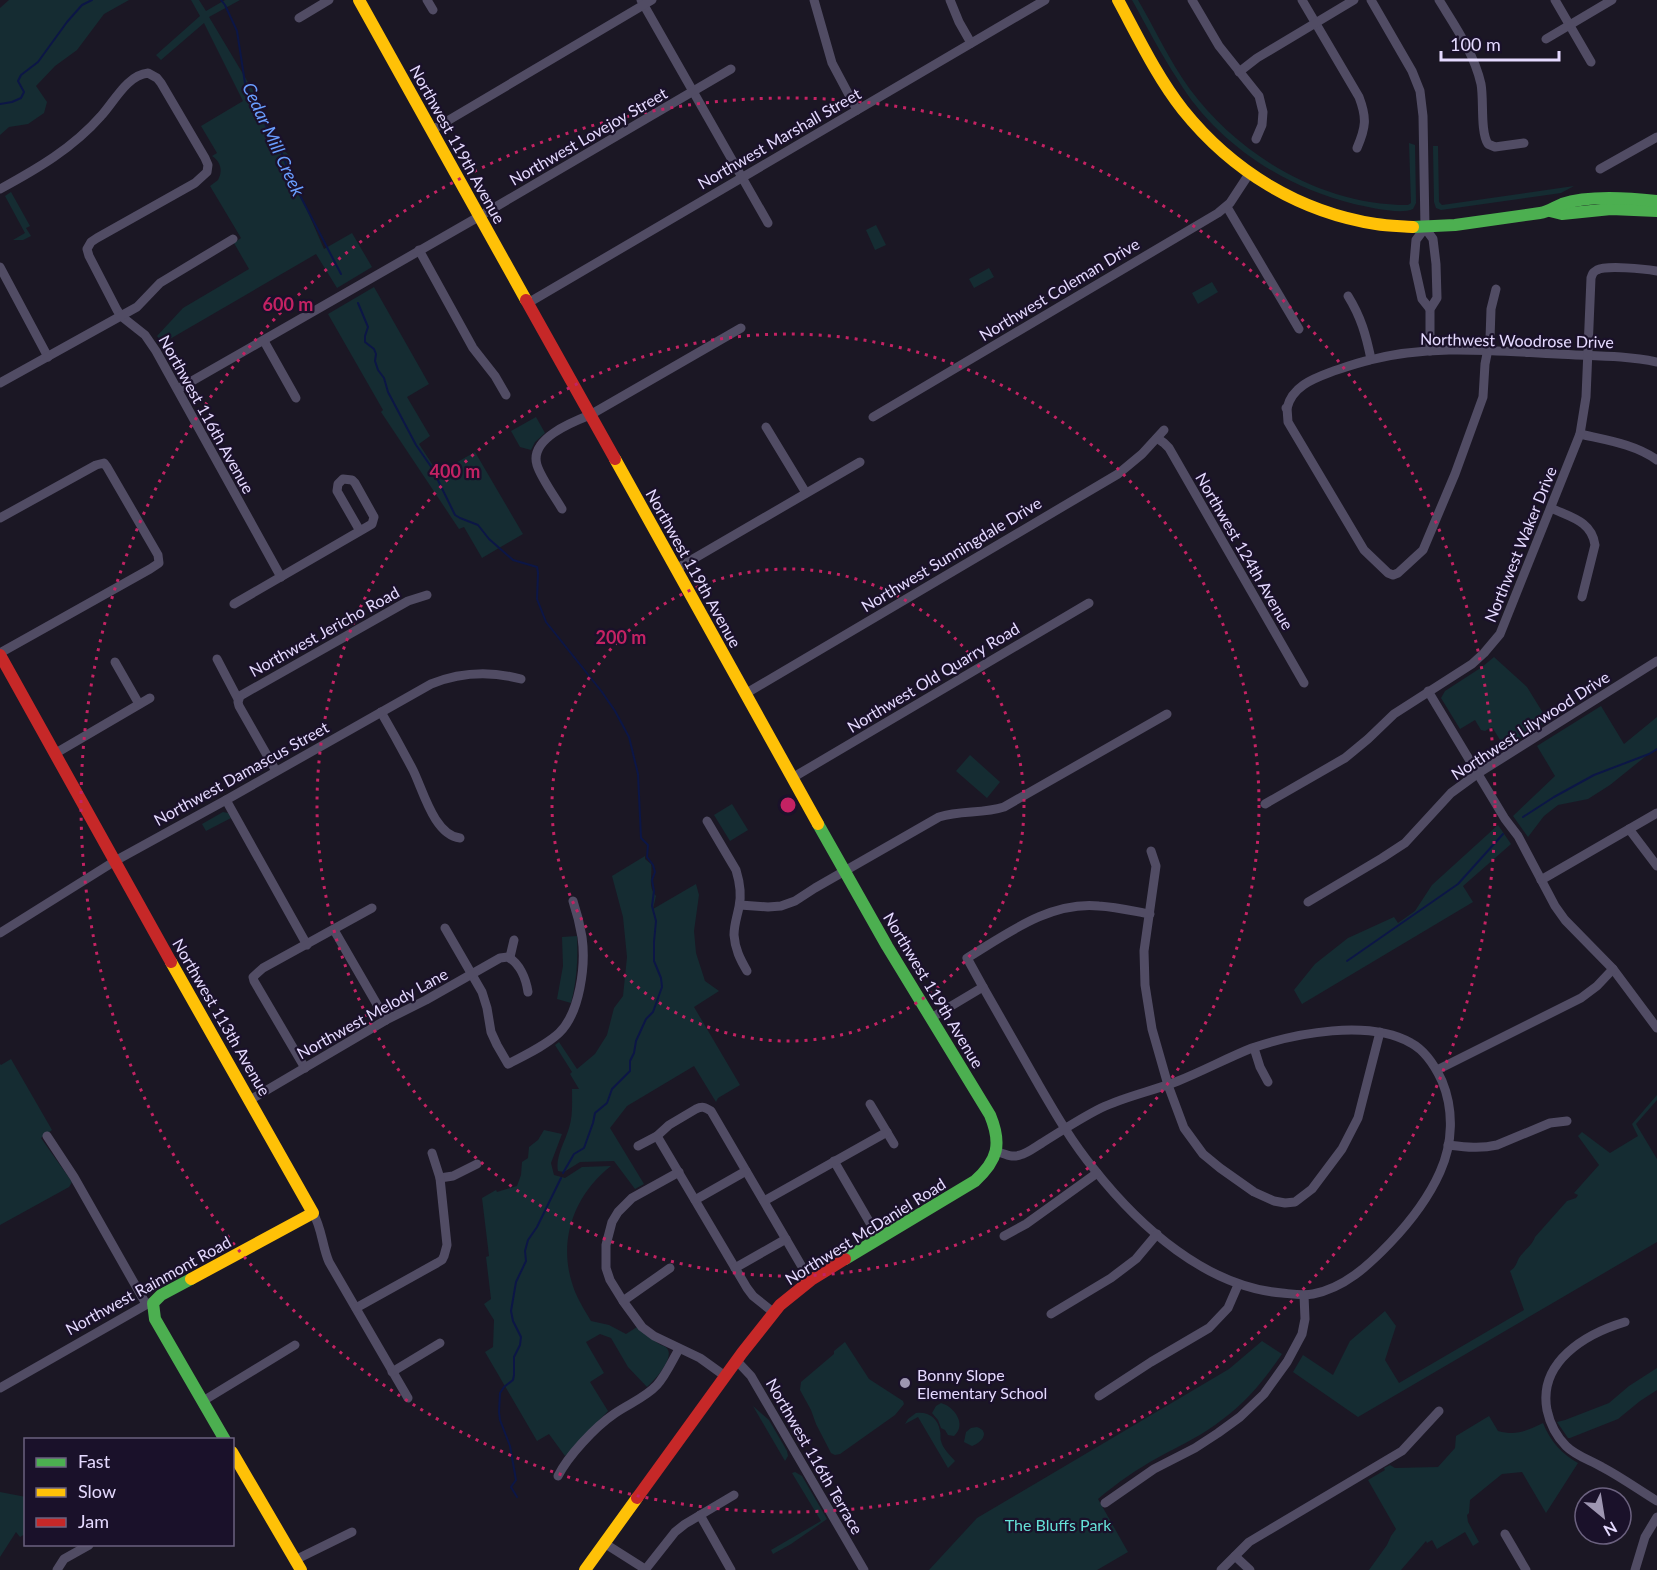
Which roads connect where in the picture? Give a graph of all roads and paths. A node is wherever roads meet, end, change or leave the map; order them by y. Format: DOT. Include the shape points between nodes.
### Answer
graph roads {
  1 [pos="329,0"];
  2 [pos="359,0"];
  3 [pos="427,0"];
  4 [pos="814,0"];
  5 [pos="950,0"];
  6 [pos="1045,0"];
  7 [pos="1118,0"];
  8 [pos="1192,0"];
  9 [pos="1302,0"];
  10 [pos="1354,0"];
  11 [pos="1371,0"];
  12 [pos="1439,0"];
  13 [pos="1555,0"];
  14 [pos="1612,0"];
  15 [pos="646,2"];
  16 [pos="433,10"];
  17 [pos="299,18"];
  18 [pos="1316,23"];
  19 [pos="1570,25"];
  20 [pos="1546,39"];
  21 [pos="971,43"];
  22 [pos="1591,62"];
  23 [pos="731,69"];
  24 [pos="1239,72"];
  25 [pos="694,91"];
  26 [pos="857,111"];
  27 [pos="432,130"];
  28 [pos="1657,137"];
  29 [pos="1256,139"];
  30 [pos="1524,143"];
  31 [pos="1357,148"];
  32 [pos="1600,170"];
  33 [pos="1249,174"];
  34 [pos="741,177"];
  35 [pos="0,189"];
  36 [pos="1657,201"];
  37 [pos="1227,207"];
  38 [pos="1550,211"];
  39 [pos="1657,211"];
  40 [pos="480,216"];
  41 [pos="768,223"];
  42 [pos="1425,228"];
  43 [pos="233,239"];
  44 [pos="419,250"];
  45 [pos="0,267"];
  46 [pos="1657,271"];
  47 [pos="1496,289"];
  48 [pos="1348,296"];
  49 [pos="528,303"];
  50 [pos="1430,309"];
  51 [pos="121,316"];
  52 [pos="741,328"];
  53 [pos="1299,329"];
  54 [pos="264,341"];
  55 [pos="1430,351"];
  56 [pos="1488,351"];
  57 [pos="1588,355"];
  58 [pos="48,357"];
  59 [pos="1371,359"];
  60 [pos="1657,362"];
  61 [pos="0,383"];
  62 [pos="178,389"];
  63 [pos="506,395"];
  64 [pos="296,398"];
  65 [pos="590,415"];
  66 [pos="873,417"];
  67 [pos="766,427"];
  68 [pos="1164,430"];
  69 [pos="1580,434"];
  70 [pos="1156,438"];
  71 [pos="1657,460"];
  72 [pos="860,462"];
  73 [pos="806,494"];
  74 [pos="1551,508"];
  75 [pos="562,509"];
  76 [pos="0,518"];
  77 [pos="360,531"];
  78 [pos="676,569"];
  79 [pos="281,577"];
  80 [pos="427,595"];
  81 [pos="1582,597"];
  82 [pos="1089,603"];
  83 [pos="234,604"];
  84 [pos="0,654"];
  85 [pos="217,659"];
  86 [pos="1657,661"];
  87 [pos="115,662"];
  88 [pos="521,679"];
  89 [pos="1304,683"];
  90 [pos="1428,692"];
  91 [pos="745,694"];
  92 [pos="150,698"];
  93 [pos="238,699"];
  94 [pos="139,704"];
  95 [pos="381,712"];
  96 [pos="1167,714"];
  97 [pos="56,753"];
  98 [pos="276,771"];
  99 [pos="1477,774"];
  100 [pos="792,778"];
  101 [pos="226,800"];
  102 [pos="1265,804"];
  103 [pos="1657,813"];
  104 [pos="707,821"];
  105 [pos="1629,830"];
  106 [pos="460,838"];
  107 [pos="1151,851"];
  108 [pos="115,861"];
  109 [pos="1657,866"];
  110 [pos="844,871"];
  111 [pos="1541,880"];
  112 [pos="573,901"];
  113 [pos="1308,902"];
  114 [pos="740,905"];
  115 [pos="372,908"];
  116 [pos="1150,914"];
  117 [pos="445,928"];
  118 [pos="334,930"];
  119 [pos="0,933"];
  120 [pos="514,940"];
  121 [pos="307,945"];
  122 [pos="510,957"];
  123 [pos="1612,969"];
  124 [pos="747,971"];
  125 [pos="471,974"];
  126 [pos="983,987"];
  127 [pos="528,992"];
  128 [pos="931,1018"];
  129 [pos="386,1020"];
  130 [pos="1657,1028"];
  131 [pos="1380,1032"];
  132 [pos="1254,1048"];
  133 [pos="304,1068"];
  134 [pos="1437,1070"];
  135 [pos="1268,1082"];
  136 [pos="1168,1085"];
  137 [pos="250,1100"];
  138 [pos="870,1104"];
  139 [pos="1567,1121"];
  140 [pos="1064,1129"];
  141 [pos="886,1132"];
  142 [pos="47,1136"];
  143 [pos="657,1136"];
  144 [pos="894,1144"];
  145 [pos="1448,1145"];
  146 [pos="638,1146"];
  147 [pos="996,1151"];
  148 [pos="432,1154"];
  149 [pos="834,1161"];
  150 [pos="477,1164"];
  151 [pos="746,1171"];
  152 [pos="679,1172"];
  153 [pos="1097,1173"];
  154 [pos="440,1178"];
  155 [pos="695,1200"];
  156 [pos="764,1201"];
  157 [pos="313,1213"];
  158 [pos="870,1222"];
  159 [pos="1157,1234"];
  160 [pos="1004,1236"];
  161 [pos="786,1239"];
  162 [pos="801,1265"];
  163 [pos="670,1268"];
  164 [pos="735,1268"];
  165 [pos="1238,1285"];
  166 [pos="1304,1295"];
  167 [pos="623,1301"];
  168 [pos="149,1303"];
  169 [pos="356,1308"];
  170 [pos="773,1312"];
  171 [pos="1051,1314"];
  172 [pos="1624,1322"];
  173 [pos="440,1343"];
  174 [pos="295,1345"];
  175 [pos="679,1348"];
  176 [pos="736,1360"];
  177 [pos="392,1372"];
  178 [pos="725,1376"];
  179 [pos="0,1388"];
  180 [pos="1099,1396"];
  181 [pos="408,1398"];
  182 [pos="203,1401"];
  183 [pos="1439,1411"];
  184 [pos="224,1438"];
  185 [pos="234,1456"];
  186 [pos="558,1476"];
  187 [pos="734,1495"];
  188 [pos="1657,1501"];
  189 [pos="1105,1503"];
  190 [pos="700,1515"];
  191 [pos="1657,1517"];
  192 [pos="352,1532"];
  193 [pos="1505,1534"];
  194 [pos="604,1543"];
  195 [pos="87,1546"];
  196 [pos="1235,1556"];
  197 [pos="298,1565"];
  198 [pos="57,1570"];
  199 [pos="585,1570"];
  200 [pos="645,1570"];
  201 [pos="731,1570"];
  202 [pos="864,1570"];
  203 [pos="1221,1570"];
  204 [pos="1250,1570"];
  205 [pos="1526,1570"];
  206 [pos="1635,1570"];
  1 -- 17 [label="street"];
  2 -- 27 [label="street, Northwest 119th Avenue"];
  3 -- 16 [label="street"];
  4 -- 26 [label="street" via="832,63"];
  5 -- 21 [label="street"];
  6 -- 21 [label="street, Northwest Marshall Street"];
  7 -- 33 [label="street" via="1182,109 1210,141"];
  8 -- 24 [label="street"];
  9 -- 18 [label="street"];
  10 -- 18 [label="street"];
  11 -- 42 [label="street" via="1420,91"];
  12 -- 30 [label="street" via="1466,44 1477,71 1488,144 1495,147"];
  13 -- 19 [label="street"];
  14 -- 19 [label="street"];
  15 -- 25 [label="street"];
  15 -- 27 [label="street"];
  18 -- 24 [label="street"];
  18 -- 31 [label="street" via="1365,111 1364,132"];
  19 -- 20 [label="street"];
  19 -- 22 [label="street"];
  21 -- 26 [label="street, Northwest Marshall Street"];
  23 -- 25 [label="street, Northwest Lovejoy Street"];
  24 -- 29 [label="street" via="1259,96 1263,112"];
  25 -- 34 [label="street"];
  25 -- 40 [label="street, Northwest Lovejoy Street"];
  26 -- 34 [label="street, Northwest Marshall Street"];
  27 -- 40 [label="street, Northwest 119th Avenue"];
  28 -- 32 [label="street"];
  33 -- 37 [label="street, Northwest Coleman Drive"];
  33 -- 42 [label="street" via="1298,201 1344,218"];
  34 -- 41 [label="street"];
  34 -- 49 [label="street, Northwest Marshall Street"];
  35 -- 51 [label="street, Northwest 116th Avenue" via="71,145 133,79 148,73 157,78 205,158 207,172 195,183 91,242 89,256"];
  36 -- 38 [label="street" via="1588,201 1560,205"];
  37 -- 53 [label="street"];
  37 -- 66 [label="street, Northwest Coleman Drive"];
  38 -- 39 [label="street"];
  38 -- 42 [label="street"];
  40 -- 44 [label="street, Northwest Lovejoy Street"];
  40 -- 49 [label="street, Northwest 119th Avenue"];
  42 -- 50 [label="street" via="1432,238 1436,264 1437,297"];
  42 -- 50 [label="street" via="1416,240 1414,263 1422,299"];
  43 -- 51 [label="street" via="160,283 137,307"];
  44 -- 54 [label="street, Northwest Lovejoy Street"];
  44 -- 63 [label="street" via="473,348"];
  45 -- 58 [label="street"];
  46 -- 57 [label="street, Northwest Waker Drive" via="1601,268 1593,273"];
  47 -- 56 [label="street"];
  48 -- 59 [label="street" via="1364,328"];
  49 -- 65 [label="street, Northwest 119th Avenue"];
  50 -- 55 [label="street"];
  51 -- 58 [label="street"];
  51 -- 62 [label="street, Northwest 116th Avenue" via="145,335"];
  52 -- 65 [label="street"];
  54 -- 62 [label="street, Northwest Lovejoy Street"];
  54 -- 64 [label="street"];
  55 -- 56 [label="street, Northwest Woodrose Drive"];
  55 -- 59 [label="street, Northwest Woodrose Drive"];
  56 -- 57 [label="street, Northwest Woodrose Drive"];
  56 -- 59 [label="street, Northwest Woodrose Drive" via="1483,398 1427,543 1418,556 1393,575 1364,550 1288,423 1286,408 1307,382"];
  57 -- 60 [label="street, Northwest Woodrose Drive"];
  57 -- 69 [label="street, Northwest Waker Drive"];
  58 -- 61 [label="street"];
  62 -- 79 [label="street, Northwest 116th Avenue"];
  65 -- 75 [label="street" via="547,438 537,450 536,464"];
  65 -- 78 [label="street, Northwest 119th Avenue"];
  67 -- 73 [label="street"];
  68 -- 70 [label="street, Northwest Sunningdale Drive"];
  69 -- 71 [label="street" via="1630,446"];
  69 -- 74 [label="street, Northwest Waker Drive"];
  70 -- 89 [label="street, Northwest 124th Avenue" via="1169,448"];
  70 -- 91 [label="street, Northwest Sunningdale Drive" via="1118,474"];
  72 -- 73 [label="street"];
  73 -- 78 [label="street"];
  74 -- 81 [label="street" via="1582,522 1594,538"];
  74 -- 90 [label="street, Northwest Waker Drive" via="1500,634 1472,664"];
  76 -- 84 [label="street" via="104,464 158,555 159,563"];
  77 -- 77 [label="street" via="337,491 344,479 355,483 374,517 372,524"];
  77 -- 79 [label="street"];
  78 -- 91 [label="street, Northwest 119th Avenue"];
  79 -- 83 [label="street"];
  80 -- 93 [label="street, Northwest Jericho Road" via="408,601"];
  82 -- 100 [label="street, Northwest Old Quarry Road"];
  84 -- 97 [label="street, Northwest 113th Avenue"];
  85 -- 93 [label="street, Northwest Jericho Road"];
  86 -- 99 [label="street, Northwest Lilywood Drive"];
  87 -- 94 [label="street"];
  88 -- 95 [label="street, Northwest Damascus Street" via="485,673 442,679"];
  90 -- 99 [label="street"];
  90 -- 102 [label="street, Northwest Waker Drive" via="1394,714 1345,758"];
  91 -- 100 [label="street, Northwest 119th Avenue"];
  92 -- 94 [label="street"];
  93 -- 98 [label="street, Northwest Jericho Road"];
  94 -- 97 [label="street"];
  95 -- 98 [label="street, Northwest Damascus Street"];
  95 -- 106 [label="street" via="436,819 449,834"];
  96 -- 110 [label="street" via="1004,807 939,817"];
  97 -- 108 [label="street, Northwest 113th Avenue"];
  98 -- 101 [label="street, Northwest Damascus Street"];
  99 -- 111 [label="street" via="1518,836"];
  99 -- 113 [label="street, Northwest Lilywood Drive" via="1451,793 1405,843"];
  100 -- 110 [label="street, Northwest 119th Avenue"];
  101 -- 108 [label="street, Northwest Damascus Street"];
  101 -- 121 [label="street"];
  103 -- 105 [label="street"];
  104 -- 114 [label="street" via="736,870"];
  105 -- 109 [label="street"];
  105 -- 111 [label="street"];
  107 -- 116 [label="street" via="1156,866"];
  108 -- 119 [label="street, Northwest Damascus Street"];
  108 -- 137 [label="street, Northwest 113th Avenue"];
  110 -- 114 [label="street" via="789,903 768,907"];
  110 -- 128 [label="street, Northwest 119th Avenue"];
  111 -- 123 [label="street" via="1565,920"];
  112 -- 125 [label="street" via="582,938 581,978 573,1013 552,1038 508,1064 494,1038 483,997"];
  114 -- 124 [label="street" via="735,942"];
  115 -- 118 [label="street"];
  116 -- 126 [label="street" via="1098,906 1048,913 967,958"];
  116 -- 136 [label="street" via="1144,951 1145,985 1152,1029"];
  117 -- 125 [label="street"];
  118 -- 121 [label="street"];
  118 -- 129 [label="street"];
  120 -- 122 [label="street"];
  121 -- 133 [label="street" via="253,977"];
  122 -- 125 [label="street, Northwest Melody Lane" via="500,958"];
  122 -- 127 [label="street" via="526,980"];
  123 -- 130 [label="street"];
  123 -- 134 [label="street" via="1581,998"];
  125 -- 129 [label="street, Northwest Melody Lane"];
  126 -- 128 [label="street"];
  126 -- 140 [label="street"];
  128 -- 147 [label="street, Northwest 119th Avenue" via="993,1122 998,1140"];
  129 -- 133 [label="street, Northwest Melody Lane"];
  131 -- 132 [label="street" via="1316,1034"];
  131 -- 134 [label="street" via="1412,1043"];
  131 -- 136 [label="street" via="1351,1132 1320,1180 1295,1202 1274,1201 1254,1192 1203,1154 1184,1128"];
  132 -- 135 [label="street"];
  132 -- 136 [label="street"];
  133 -- 137 [label="street, Northwest Melody Lane"];
  134 -- 145 [label="street" via="1450,1108"];
  136 -- 140 [label="street" via="1112,1103"];
  137 -- 157 [label="street, Northwest 113th Avenue"];
  138 -- 141 [label="street"];
  139 -- 145 [label="street" via="1550,1123 1488,1147"];
  140 -- 147 [label="street" via="1019,1156"];
  140 -- 153 [label="street"];
  141 -- 144 [label="street"];
  141 -- 149 [label="street"];
  142 -- 168 [label="street"];
  143 -- 146 [label="street"];
  143 -- 151 [label="street" via="669,1125 704,1107 711,1111"];
  143 -- 152 [label="street"];
  145 -- 166 [label="street" via="1436,1183 1379,1255 1345,1282"];
  147 -- 170 [label="street, Northwest McDaniel Road" via="990,1166 975,1181 811,1280"];
  148 -- 154 [label="street"];
  149 -- 156 [label="street"];
  149 -- 158 [label="street"];
  150 -- 154 [label="street"];
  151 -- 155 [label="street"];
  151 -- 156 [label="street"];
  152 -- 155 [label="street"];
  152 -- 167 [label="street" via="633,1198 612,1222 606,1268"];
  153 -- 159 [label="street"];
  153 -- 160 [label="street"];
  154 -- 169 [label="street" via="447,1245 442,1260"];
  155 -- 164 [label="street"];
  156 -- 161 [label="street"];
  157 -- 168 [label="street, Northwest Rainmont Road"];
  157 -- 169 [label="street, Northwest 113th Avenue" via="329,1262"];
  159 -- 165 [label="street" via="1196,1264"];
  159 -- 171 [label="street" via="1136,1259 1112,1278"];
  161 -- 162 [label="street"];
  161 -- 164 [label="street"];
  163 -- 167 [label="street"];
  164 -- 170 [label="street" via="753,1296"];
  165 -- 166 [label="street"];
  165 -- 180 [label="street" via="1228,1308 1209,1328"];
  166 -- 189 [label="street" via="1302,1334 1264,1394 1218,1433 1154,1469"];
  167 -- 175 [label="street" via="642,1327"];
  168 -- 179 [label="street, Northwest Rainmont Road"];
  168 -- 182 [label="street"];
  169 -- 177 [label="street, Northwest 113th Avenue"];
  170 -- 176 [label="street, Northwest McDaniel Road"];
  172 -- 188 [label="street" via="1606,1328 1565,1354 1550,1377 1546,1405 1549,1420 1567,1447"];
  173 -- 177 [label="street"];
  174 -- 182 [label="street"];
  175 -- 178 [label="street"];
  175 -- 186 [label="street" via="658,1384 607,1419 566,1461"];
  176 -- 178 [label="street, Northwest McDaniel Road"];
  176 -- 202 [label="street, Northwest 116th Terrace" via="751,1376"];
  177 -- 181 [label="street, Northwest 113th Avenue"];
  178 -- 194 [label="street, Northwest McDaniel Road"];
  182 -- 184 [label="street"];
  183 -- 196 [label="street" via="1395,1456 1249,1542"];
  185 -- 197 [label="street"];
  187 -- 190 [label="street"];
  190 -- 200 [label="street" via="675,1532"];
  190 -- 201 [label="street"];
  191 -- 206 [label="street" via="1645,1537"];
  192 -- 197 [label="street"];
  193 -- 205 [label="street"];
  194 -- 199 [label="street, Northwest McDaniel Road"];
  194 -- 200 [label="street"];
  195 -- 198 [label="street" via="64,1559"];
  196 -- 203 [label="street"];
  196 -- 204 [label="street"];
}
